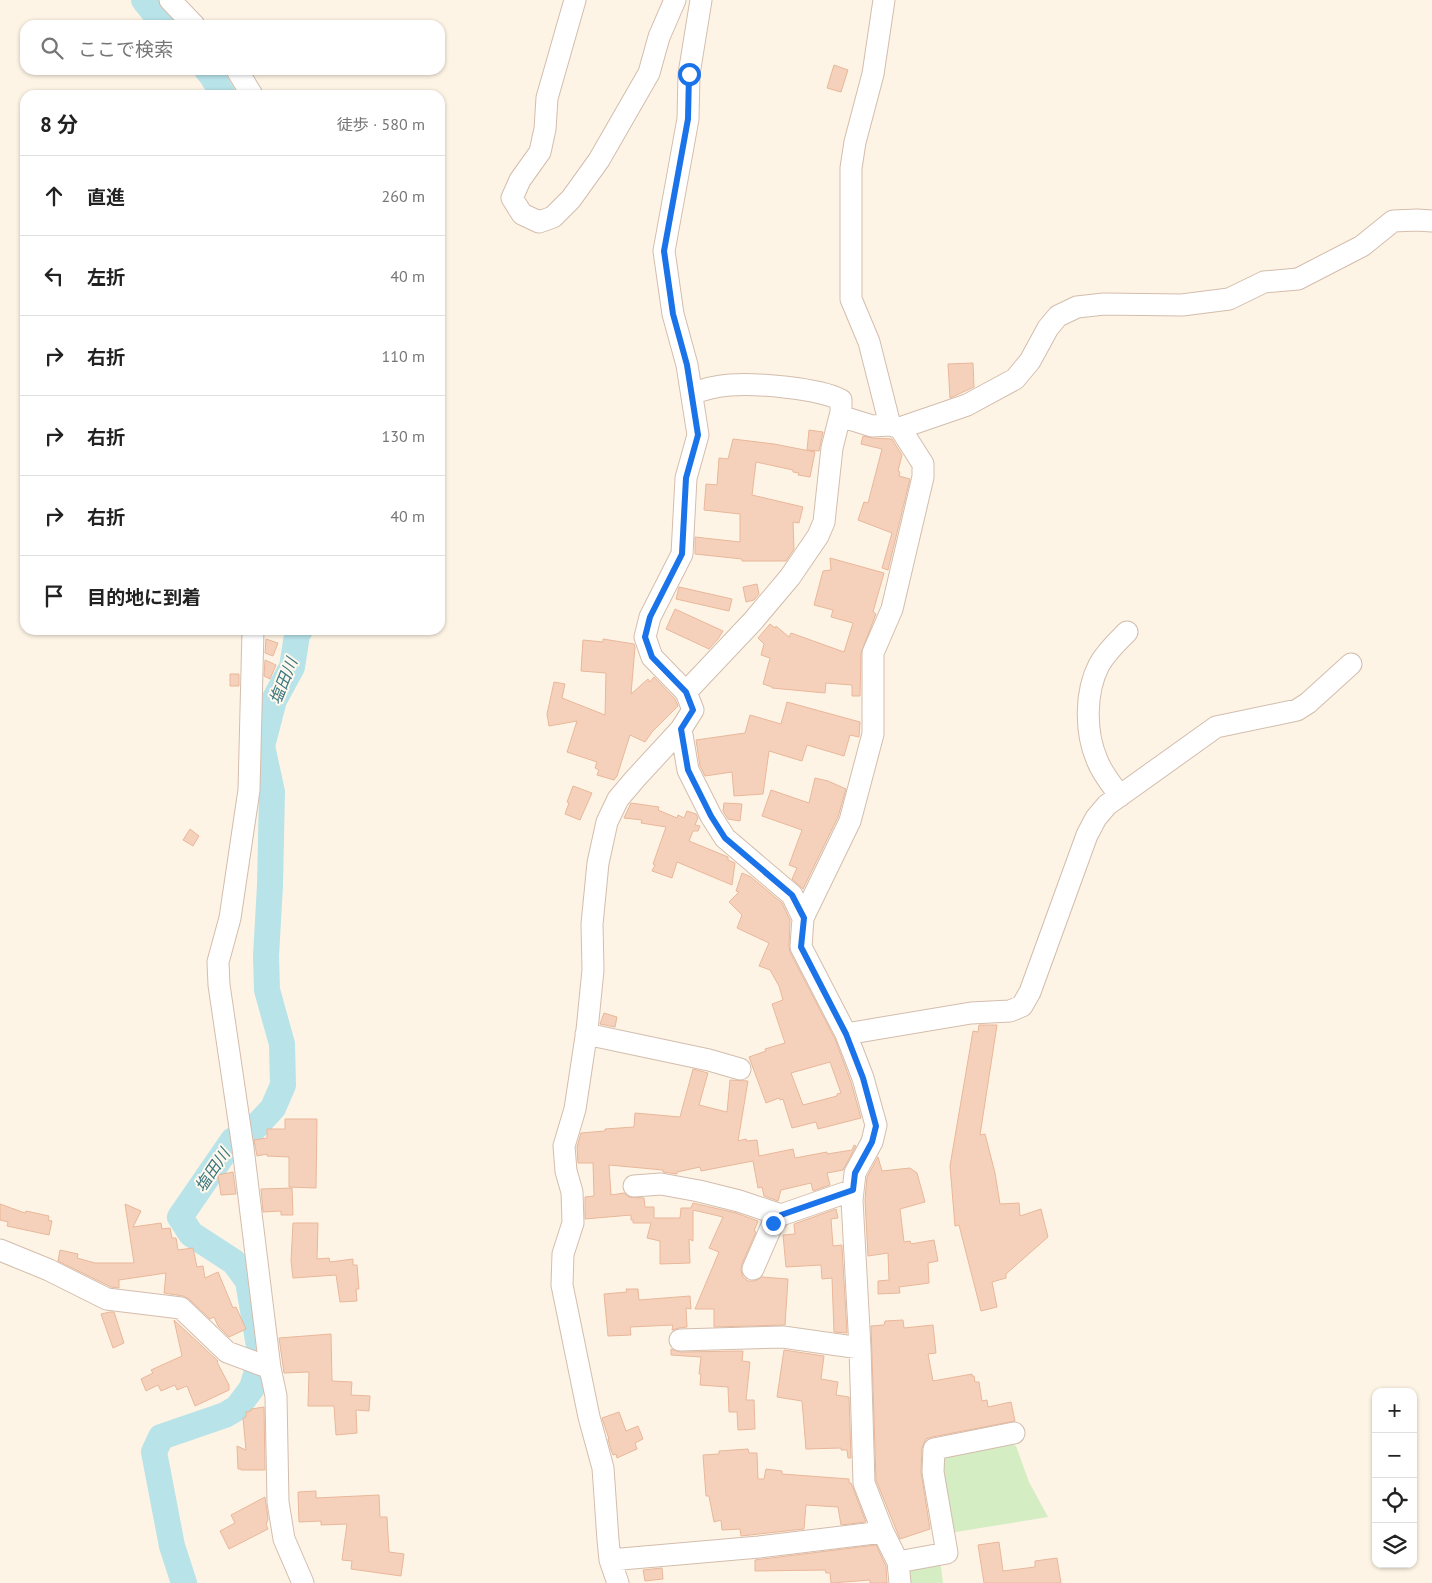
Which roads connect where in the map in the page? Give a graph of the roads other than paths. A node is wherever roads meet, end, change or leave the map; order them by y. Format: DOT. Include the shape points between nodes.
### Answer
graph roads {
  1 [pos="170,0"];
  2 [pos="575,0"];
  3 [pos="674,0"];
  4 [pos="701,0"];
  5 [pos="884,0"];
  6 [pos="189,20"];
  7 [pos="239,75"];
  8 [pos="249,90"];
  9 [pos="1432,221"];
  10 [pos="692,394"];
  11 [pos="840,416"];
  12 [pos="895,427"];
  13 [pos="1126,632"];
  14 [pos="253,635"];
  15 [pos="1351,664"];
  16 [pos="686,692"];
  17 [pos="681,729"];
  18 [pos="1120,796"];
  19 [pos="804,918"];
  20 [pos="586,1034"];
  21 [pos="846,1034"];
  22 [pos="740,1069"];
  23 [pos="634,1186"];
  24 [pos="853,1190"];
  25 [pos="781,1215"];
  26 [pos="0,1250"];
  27 [pos="753,1268"];
  28 [pos="680,1340"];
  29 [pos="860,1348"];
  30 [pos="270,1368"];
  31 [pos="1014,1433"];
  32 [pos="883,1532"];
  33 [pos="610,1560"];
  34 [pos="898,1562"];
  35 [pos="303,1583"];
  36 [pos="618,1583"];
  37 [pos="900,1583"];
  1 -- 6 [label="street"];
  2 -- 3 [label="street" via="547,98 540,152 520,180 512,198 522,214 539,222 553,217 571,199 600,160 649,73"];
  4 -- 10 [label="street" via="689,74 688,119 664,251 673,314"];
  5 -- 12 [label="street" via="851,168 851,298 869,342"];
  7 -- 8 [label="street"];
  9 -- 12 [label="street" via="1393,221 1362,246 1298,279 1264,282 1229,299 1182,305 1077,307 1058,316 1015,379 967,405"];
  10 -- 11 [label="street" via="731,385 783,387 841,400"];
  10 -- 16 [label="street" via="698,435 686,478 682,554 650,617 645,637 652,657"];
  11 -- 12 [label="street" via="872,426"];
  11 -- 16 [label="street" via="832,448 824,522 818,536 790,577 753,621"];
  12 -- 19 [label="street" via="923,464 922,477 892,609 873,653 873,734 850,821"];
  13 -- 18 [label="street" via="1099,665 1093,681 1088,727 1096,759"];
  14 -- 30 [label="street" via="249,790 230,918 218,962"];
  15 -- 18 [label="street" via="1297,710 1216,727"];
  16 -- 17 [label="street" via="693,710"];
  17 -- 19 [label="street" via="688,770 725,838 792,895"];
  17 -- 20 [label="street" via="618,799 607,822 598,863 592,924 593,970"];
  18 -- 21 [label="street" via="1096,818 1087,835 1030,992 1022,1006 1010,1011 971,1013"];
  19 -- 21 [label="street" via="801,947"];
  20 -- 22 [label="street"];
  20 -- 33 [label="street" via="575,1109 564,1146 572,1192 573,1223 563,1254 562,1285 589,1417 603,1468"];
  21 -- 24 [label="street" via="863,1078 876,1126 872,1142 855,1173"];
  23 -- 25 [label="street" via="661,1184 699,1191"];
  24 -- 25 [label="street"];
  24 -- 29 [label="street"];
  25 -- 27 [label="street" via="773,1223"];
  26 -- 30 [label="street" via="49,1270 107,1300 180,1308 227,1352"];
  28 -- 29 [label="street" via="783,1338"];
  29 -- 32 [label="street" via="864,1483"];
  30 -- 35 [label="street" via="276,1396 278,1502 284,1539"];
  31 -- 34 [label="street" via="934,1449 933,1472 947,1553"];
  32 -- 33 [label="street"];
  32 -- 34 [label="street"];
  33 -- 36 [label="street"];
  34 -- 37 [label="street"];
}
